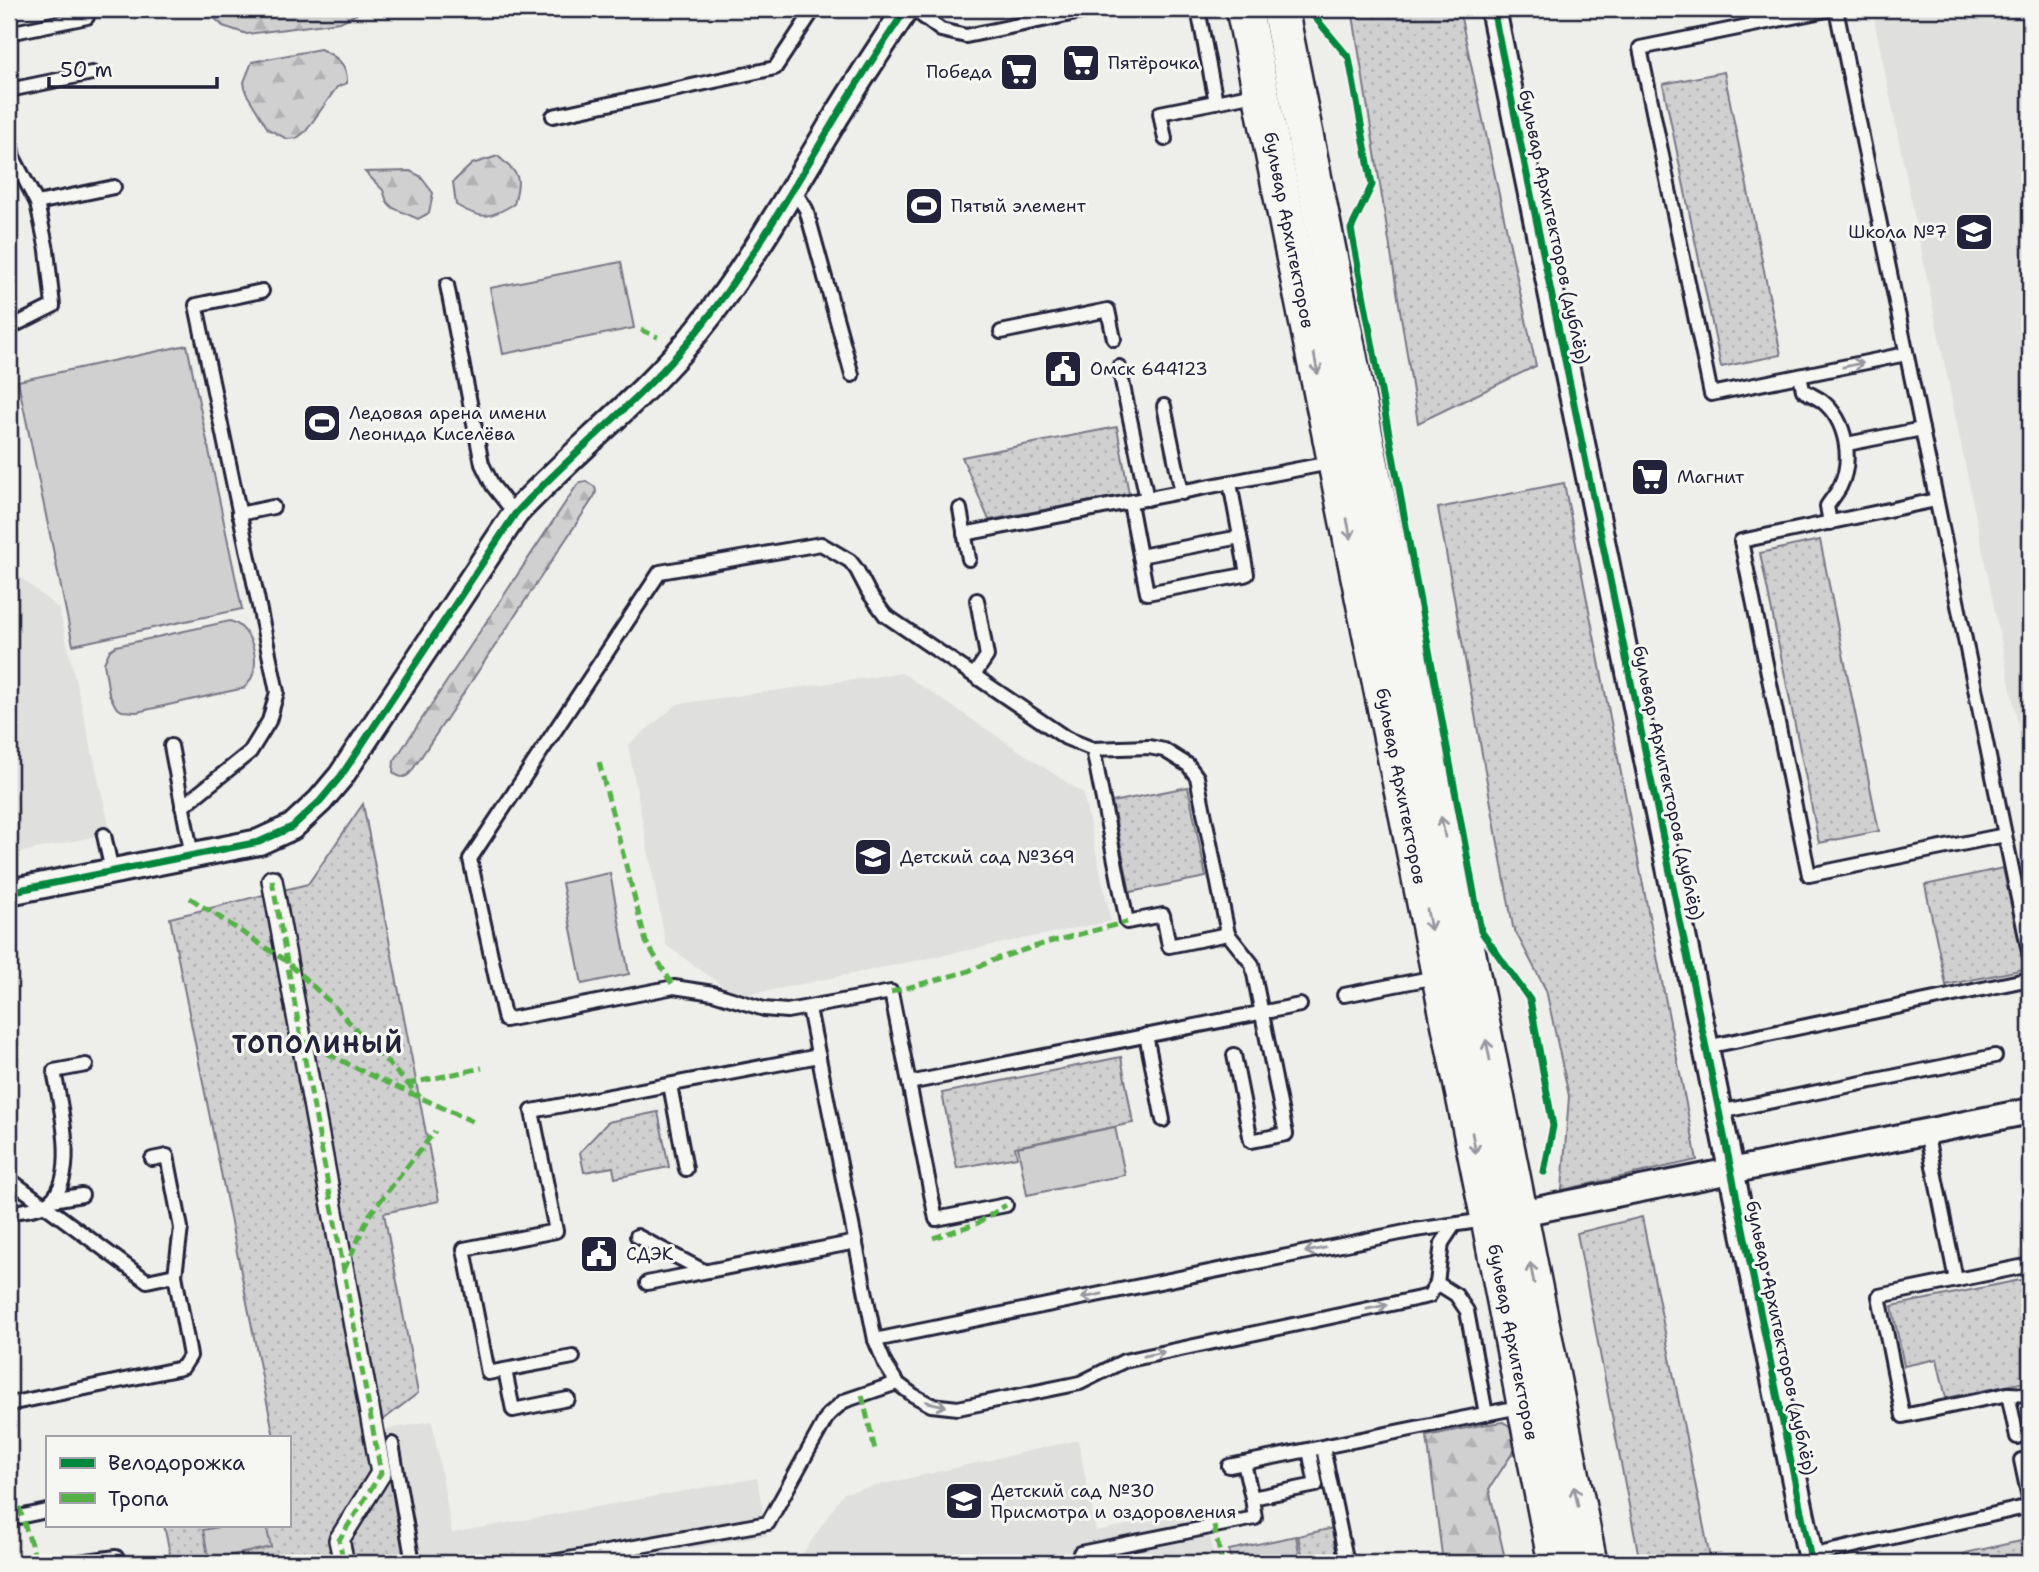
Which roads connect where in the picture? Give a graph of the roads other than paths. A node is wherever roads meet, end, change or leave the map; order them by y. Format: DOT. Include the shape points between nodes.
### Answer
graph roads {
  1 [pos="814,9"];
  2 [pos="906,9"];
  3 [pos="913,9"];
  4 [pos="1096,9"];
  5 [pos="1198,9"];
  6 [pos="1244,9"];
  7 [pos="1280,9"];
  8 [pos="1493,9"];
  9 [pos="1834,9"];
  10 [pos="87,16"];
  11 [pos="9,33"];
  12 [pos="92,73"];
  13 [pos="9,90"];
  14 [pos="1261,93"];
  15 [pos="1216,102"];
  16 [pos="553,116"];
  17 [pos="9,135"];
  18 [pos="1165,139"];
  19 [pos="114,187"];
  20 [pos="792,189"];
  21 [pos="37,203"];
  22 [pos="447,285"];
  23 [pos="262,291"];
  24 [pos="9,328"];
  25 [pos="1001,332"];
  26 [pos="1114,339"];
  27 [pos="1906,354"];
  28 [pos="1119,367"];
  29 [pos="852,374"];
  30 [pos="1800,376"];
  31 [pos="1164,406"];
  32 [pos="1922,429"];
  33 [pos="1847,444"];
  34 [pos="1336,462"];
  35 [pos="1230,483"];
  36 [pos="1182,492"];
  37 [pos="1147,499"];
  38 [pos="1936,500"];
  39 [pos="1130,503"];
  40 [pos="273,507"];
  41 [pos="960,509"];
  42 [pos="239,514"];
  43 [pos="515,514"];
  44 [pos="1830,523"];
  45 [pos="964,534"];
  46 [pos="1240,537"];
  47 [pos="1140,556"];
  48 [pos="969,559"];
  49 [pos="977,600"];
  50 [pos="974,675"];
  51 [pos="171,746"];
  52 [pos="1093,749"];
  53 [pos="182,807"];
  54 [pos="104,835"];
  55 [pos="2005,835"];
  56 [pos="192,856"];
  57 [pos="112,871"];
  58 [pos="272,880"];
  59 [pos="9,892"];
  60 [pos="1228,934"];
  61 [pos="2030,957"];
  62 [pos="1440,976"];
  63 [pos="2030,979"];
  64 [pos="1344,996"];
  65 [pos="1300,1005"];
  66 [pos="809,1008"];
  67 [pos="1262,1012"];
  68 [pos="1146,1035"];
  69 [pos="1706,1047"];
  70 [pos="1234,1055"];
  71 [pos="819,1056"];
  72 [pos="1995,1056"];
  73 [pos="86,1065"];
  74 [pos="909,1083"];
  75 [pos="670,1085"];
  76 [pos="2030,1111"];
  77 [pos="1719,1112"];
  78 [pos="1163,1120"];
  79 [pos="1926,1131"];
  80 [pos="152,1159"];
  81 [pos="686,1169"];
  82 [pos="1731,1170"];
  83 [pos="9,1180"];
  84 [pos="82,1195"];
  85 [pos="47,1203"];
  86 [pos="1006,1205"];
  87 [pos="9,1213"];
  88 [pos="1505,1216"];
  89 [pos="1454,1225"];
  90 [pos="637,1236"];
  91 [pos="856,1242"];
  92 [pos="2030,1265"];
  93 [pos="704,1271"];
  94 [pos="175,1275"];
  95 [pos="1956,1280"];
  96 [pos="647,1283"];
  97 [pos="1437,1283"];
  98 [pos="875,1340"];
  99 [pos="573,1357"];
  100 [pos="505,1370"];
  101 [pos="897,1383"];
  102 [pos="2008,1394"];
  103 [pos="2030,1395"];
  104 [pos="568,1399"];
  105 [pos="9,1404"];
  106 [pos="1525,1406"];
  107 [pos="1486,1414"];
  108 [pos="2017,1437"];
  109 [pos="392,1444"];
  110 [pos="1323,1448"];
  111 [pos="1309,1450"];
  112 [pos="2021,1460"];
  113 [pos="1244,1463"];
  114 [pos="1229,1466"];
  115 [pos="1252,1498"];
  116 [pos="2030,1504"];
  117 [pos="46,1511"];
  118 [pos="9,1519"];
  119 [pos="116,1557"];
  120 [pos="1810,1559"];
  121 [pos="72,1563"];
  122 [pos="344,1563"];
  123 [pos="413,1563"];
  124 [pos="546,1563"];
  125 [pos="1082,1563"];
  126 [pos="1347,1563"];
  127 [pos="1556,1563"];
  128 [pos="1589,1563"];
  1 -- 16 [label="lane" via="775,68"];
  2 -- 20 [label="street"];
  3 -- 4 [label="lane" via="941,30 965,36"];
  5 -- 15 [label="lane"];
  6 -- 14 [label="main road, бульвар Архитекторов"];
  88 -- 7 [label="main road, бульвар Архитекторов, one-way"];
  8 -- 69 [label="street, бульвар Архитекторов (дублёр)"];
  9 -- 27 [label="lane"];
  9 -- 30 [label="lane" via="1640,48 1711,394"];
  10 -- 11 [label="lane"];
  12 -- 13 [label="lane"];
  14 -- 15 [label="lane"];
  14 -- 34 [label="main road, бульвар Архитекторов, one-way"];
  15 -- 18 [label="lane" via="1160,113"];
  17 -- 21 [label="lane" via="13,157"];
  19 -- 21 [label="lane"];
  20 -- 29 [label="lane" via="806,209"];
  20 -- 43 [label="street" via="698,330 659,375"];
  21 -- 24 [label="lane" via="53,306"];
  22 -- 43 [label="lane" via="482,464"];
  23 -- 42 [label="lane" via="196,305"];
  25 -- 26 [label="lane" via="1108,310"];
  30 -- 27 [label="lane, one-way"];
  27 -- 32 [label="lane"];
  28 -- 37 [label="lane"];
  30 -- 33 [label="lane" via="1803,390 1824,402 1839,422"];
  31 -- 36 [label="lane"];
  32 -- 33 [label="lane"];
  32 -- 38 [label="lane"];
  33 -- 44 [label="lane" via="1847,467 1827,506"];
  34 -- 35 [label="lane"];
  34 -- 62 [label="main road, бульвар Архитекторов, one-way"];
  35 -- 36 [label="lane"];
  35 -- 46 [label="lane"];
  36 -- 37 [label="lane"];
  37 -- 39 [label="lane"];
  38 -- 44 [label="lane"];
  38 -- 55 [label="lane"];
  39 -- 45 [label="lane"];
  39 -- 47 [label="lane"];
  40 -- 42 [label="lane"];
  41 -- 45 [label="lane"];
  42 -- 53 [label="lane" via="277,692 269,721 250,752"];
  43 -- 56 [label="street" via="320,801 292,827 259,842"];
  44 -- 55 [label="lane" via="1741,541 1809,875"];
  45 -- 48 [label="lane"];
  46 -- 47 [label="lane"];
  46 -- 47 [label="lane" via="1247,574 1159,591 1147,593"];
  49 -- 50 [label="lane" via="987,656"];
  50 -- 52 [label="lane" via="1066,738"];
  50 -- 66 [label="lane" via="885,615 850,561 821,544 660,572 470,859 505,1020 674,987 765,1009"];
  51 -- 53 [label="lane"];
  52 -- 60 [label="lane" via="1164,750 1188,765 1197,777"];
  52 -- 60 [label="lane" via="1127,922 1163,915 1169,946"];
  53 -- 56 [label="lane"];
  54 -- 57 [label="lane"];
  55 -- 61 [label="lane"];
  56 -- 57 [label="street"];
  57 -- 59 [label="street"];
  58 -- 122 [label="street" via="381,1473 339,1540"];
  60 -- 67 [label="lane" via="1252,964"];
  62 -- 64 [label="lane"];
  62 -- 88 [label="main road, бульвар Архитекторов, one-way"];
  63 -- 69 [label="lane"];
  65 -- 67 [label="lane"];
  66 -- 71 [label="lane"];
  66 -- 74 [label="lane" via="891,992"];
  67 -- 68 [label="lane"];
  67 -- 70 [label="lane" via="1286,1134 1251,1141"];
  68 -- 74 [label="lane"];
  68 -- 78 [label="lane"];
  69 -- 77 [label="street, бульвар Архитекторов (дублёр)"];
  71 -- 75 [label="lane"];
  71 -- 91 [label="lane"];
  72 -- 77 [label="lane"];
  73 -- 85 [label="lane" via="54,1071 66,1133 64,1180"];
  74 -- 86 [label="lane" via="936,1219"];
  75 -- 81 [label="lane"];
  75 -- 100 [label="lane" via="532,1111 556,1231 464,1249 488,1373"];
  76 -- 79 [label="street"];
  77 -- 82 [label="street, бульвар Архитекторов (дублёр)"];
  79 -- 82 [label="street"];
  79 -- 95 [label="lane"];
  80 -- 94 [label="lane" via="167,1156 181,1228"];
  82 -- 88 [label="street"];
  82 -- 120 [label="street, бульвар Архитекторов (дублёр)"];
  83 -- 85 [label="lane"];
  84 -- 85 [label="lane"];
  85 -- 87 [label="lane"];
  85 -- 94 [label="lane" via="147,1281"];
  88 -- 89 [label="lane"];
  88 -- 106 [label="main road, бульвар Архитекторов"];
  128 -- 88 [label="main road, бульвар Архитекторов, one-way"];
  89 -- 97 [label="lane" via="1442,1243"];
  89 -- 98 [label="lane, one-way"];
  90 -- 93 [label="lane"];
  91 -- 93 [label="lane"];
  91 -- 98 [label="lane"];
  92 -- 95 [label="lane"];
  93 -- 96 [label="lane"];
  94 -- 105 [label="lane" via="190,1349 183,1367"];
  95 -- 102 [label="lane" via="1879,1296 1903,1416"];
  101 -- 97 [label="lane, one-way" via="931,1405 958,1408 1080,1383 1124,1361 1429,1296"];
  97 -- 107 [label="lane" via="1456,1295 1466,1311"];
  98 -- 101 [label="lane"];
  99 -- 100 [label="lane"];
  100 -- 104 [label="lane" via="513,1410"];
  101 -- 124 [label="lane" via="844,1401 828,1415 768,1523"];
  102 -- 103 [label="lane"];
  102 -- 108 [label="lane"];
  106 -- 107 [label="lane"];
  106 -- 127 [label="main road, бульвар Архитекторов"];
  107 -- 110 [label="lane"];
  109 -- 123 [label="lane"];
  110 -- 111 [label="lane"];
  110 -- 126 [label="lane"];
  111 -- 113 [label="lane"];
  111 -- 115 [label="lane" via="1316,1485"];
  112 -- 116 [label="lane"];
  113 -- 114 [label="lane"];
  113 -- 115 [label="lane"];
  115 -- 125 [label="lane" via="1255,1518 1080,1553"];
  116 -- 120 [label="lane"];
  117 -- 118 [label="lane"];
  119 -- 121 [label="lane"];
}
